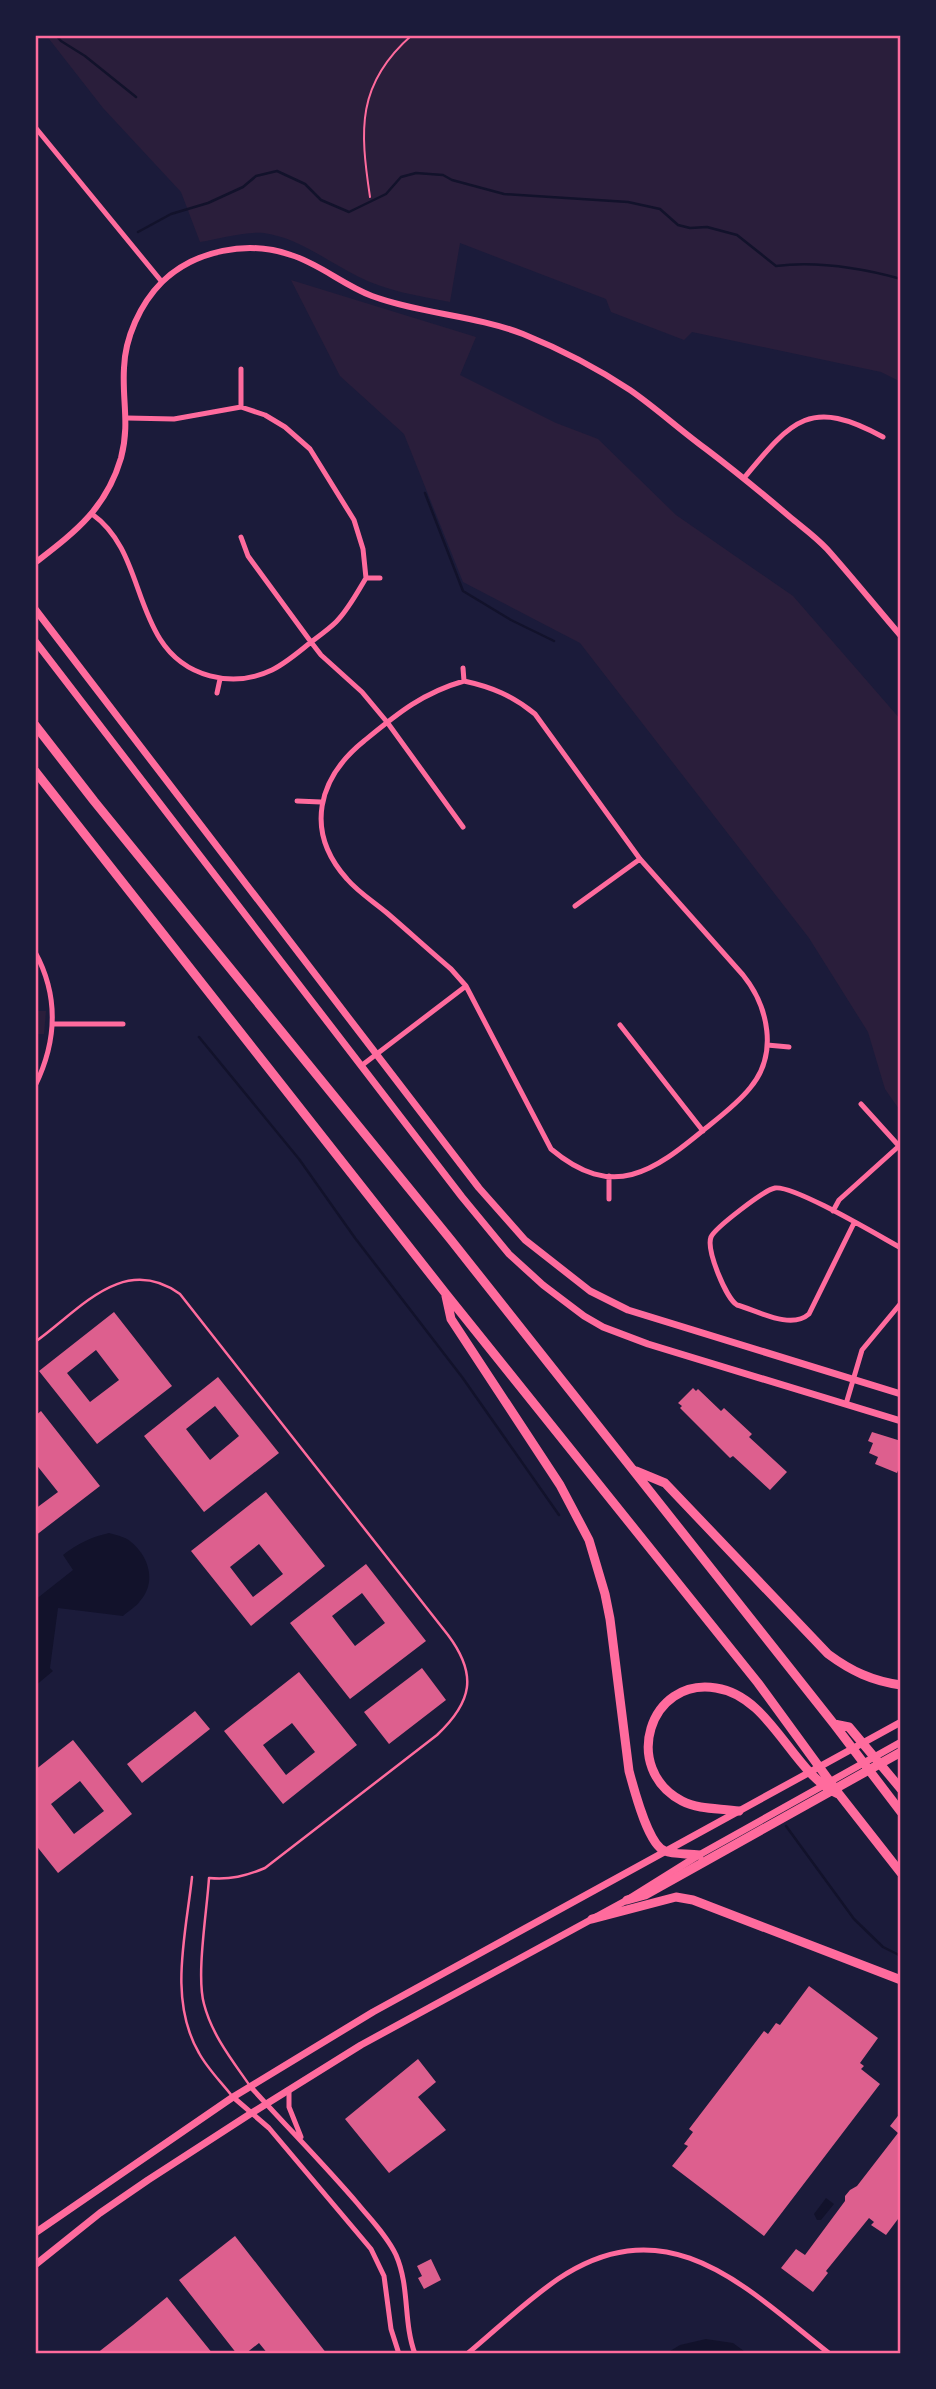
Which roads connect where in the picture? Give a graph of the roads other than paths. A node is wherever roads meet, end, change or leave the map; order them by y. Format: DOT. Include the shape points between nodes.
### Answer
graph roads {
  1 [pos="35,127"];
  2 [pos="162,282"];
  3 [pos="241,369"];
  4 [pos="241,407"];
  5 [pos="127,418"];
  6 [pos="883,437"];
  7 [pos="744,478"];
  8 [pos="92,514"];
  9 [pos="241,537"];
  10 [pos="35,563"];
  11 [pos="366,578"];
  12 [pos="380,578"];
  13 [pos="35,609"];
  14 [pos="901,636"];
  15 [pos="35,641"];
  16 [pos="311,642"];
  17 [pos="463,668"];
  18 [pos="220,679"];
  19 [pos="464,681"];
  20 [pos="218,693"];
  21 [pos="387,722"];
  22 [pos="35,725"];
  23 [pos="35,771"];
  24 [pos="297,801"];
  25 [pos="321,802"];
  26 [pos="463,827"];
  27 [pos="640,859"];
  28 [pos="575,906"];
  29 [pos="35,952"];
  30 [pos="466,986"];
  31 [pos="54,1024"];
  32 [pos="123,1024"];
  33 [pos="620,1025"];
  34 [pos="767,1045"];
  35 [pos="789,1047"];
  36 [pos="377,1054"];
  37 [pos="361,1066"];
  38 [pos="35,1086"];
  39 [pos="861,1104"];
  40 [pos="703,1131"];
  41 [pos="609,1176"];
  42 [pos="609,1199"];
  43 [pos="833,1211"];
  44 [pos="854,1223"];
  45 [pos="901,1248"];
  46 [pos="446,1294"];
  47 [pos="901,1303"];
  48 [pos="35,1342"];
  49 [pos="854,1379"];
  50 [pos="901,1394"];
  51 [pos="846,1404"];
  52 [pos="901,1422"];
  53 [pos="633,1470"];
  54 [pos="901,1685"];
  55 [pos="901,1722"];
  56 [pos="834,1724"];
  57 [pos="901,1742"];
  58 [pos="897,1751"];
  59 [pos="901,1789"];
  60 [pos="839,1794"];
  61 [pos="805,1799"];
  62 [pos="739,1811"];
  63 [pos="901,1812"];
  64 [pos="666,1852"];
  65 [pos="699,1854"];
  66 [pos="901,1873"];
  67 [pos="192,1877"];
  68 [pos="626,1900"];
  69 [pos="592,1919"];
  70 [pos="901,1980"];
  71 [pos="250,2086"];
  72 [pos="289,2090"];
  73 [pos="233,2096"];
  74 [pos="266,2104"];
  75 [pos="250,2113"];
  76 [pos="303,2144"];
  77 [pos="35,2233"];
  78 [pos="35,2265"];
  79 [pos="399,2354"];
  80 [pos="415,2354"];
  81 [pos="467,2354"];
  82 [pos="830,2354"];
  1 -- 2 [label="street"];
  2 -- 5 [label="street" via="128,340 124,369"];
  2 -- 7 [label="street" via="194,260 227,250 262,248 292,255 389,302 471,318 566,353 629,390"];
  3 -- 4 [label="street"];
  4 -- 5 [label="street" via="174,419"];
  4 -- 11 [label="street" via="285,427 310,449 354,520"];
  5 -- 8 [label="street" via="117,469"];
  6 -- 7 [label="street" via="836,417 813,417 788,429"];
  7 -- 14 [label="street" via="825,547"];
  8 -- 10 [label="street"];
  8 -- 18 [label="street" via="123,550 162,642 189,667"];
  9 -- 16 [label="street" via="248,556"];
  11 -- 12 [label="street"];
  11 -- 16 [label="street" via="337,622"];
  13 -- 36 [label="main road"];
  15 -- 37 [label="main road"];
  16 -- 18 [label="street" via="265,673"];
  16 -- 21 [label="street"];
  17 -- 19 [label="street"];
  18 -- 20 [label="street"];
  19 -- 21 [label="street" via="439,688"];
  19 -- 27 [label="street" via="501,691 535,714"];
  21 -- 25 [label="street" via="334,772"];
  21 -- 26 [label="street"];
  22 -- 53 [label="highway"];
  23 -- 46 [label="highway"];
  24 -- 25 [label="street"];
  25 -- 30 [label="street" via="321,822 333,862"];
  27 -- 28 [label="street"];
  27 -- 34 [label="street" via="754,989 768,1028"];
  29 -- 31 [label="street" via="47,979"];
  30 -- 36 [label="street"];
  30 -- 41 [label="street" via="551,1149 588,1173"];
  31 -- 32 [label="street"];
  31 -- 38 [label="street"];
  33 -- 40 [label="street"];
  34 -- 35 [label="street"];
  34 -- 40 [label="street" via="752,1087"];
  36 -- 37 [label="street"];
  36 -- 49 [label="main road" via="479,1188 525,1240 590,1291 628,1310"];
  37 -- 51 [label="main road" via="509,1254 584,1315 648,1344"];
  39 -- 43 [label="street" via="899,1146 839,1200"];
  40 -- 41 [label="street" via="650,1170"];
  41 -- 42 [label="street"];
  43 -- 44 [label="street"];
  43 -- 44 [label="street" via="788,1189 775,1188 712,1234 712,1254 730,1300 791,1322 802,1320"];
  44 -- 45 [label="street"];
  46 -- 60 [label="highway" via="758,1683"];
  46 -- 64 [label="highway" via="451,1319 560,1485 589,1540 610,1619 629,1771 653,1840"];
  47 -- 49 [label="street" via="862,1350"];
  48 -- 71 [label="lane" via="103,1290 127,1280 147,1278 180,1294 448,1635 465,1663 462,1706 437,1735 265,1868 225,1880 209,1878 204,2004 220,2042"];
  49 -- 50 [label="main road"];
  49 -- 51 [label="street"];
  51 -- 52 [label="main road"];
  53 -- 54 [label="highway" via="665,1483 828,1654 864,1676"];
  53 -- 56 [label="highway"];
  55 -- 62 [label="main road"];
  56 -- 59 [label="highway" via="849,1727"];
  56 -- 63 [label="highway"];
  57 -- 58 [label="main road"];
  58 -- 61 [label="highway"];
  60 -- 62 [label="highway" via="824,1788 743,1699 714,1687 681,1693 657,1714 650,1728 651,1769 668,1792 682,1801"];
  60 -- 66 [label="highway"];
  61 -- 65 [label="main road"];
  61 -- 68 [label="highway" via="645,1895"];
  62 -- 64 [label="main road"];
  64 -- 65 [label="highway"];
  64 -- 71 [label="main road" via="373,2012"];
  65 -- 68 [label="main road"];
  67 -- 73 [label="lane" via="182,2010 198,2053"];
  68 -- 69 [label="main road"];
  69 -- 70 [label="highway" via="676,1897 693,1900"];
  69 -- 72 [label="main road" via="361,2045"];
  71 -- 73 [label="main road"];
  71 -- 74 [label="street"];
  72 -- 74 [label="main road"];
  72 -- 76 [label="street" via="289,2108"];
  73 -- 75 [label="street"];
  73 -- 77 [label="main road"];
  74 -- 75 [label="main road"];
  74 -- 76 [label="street"];
  75 -- 78 [label="main road" via="100,2213"];
  75 -- 79 [label="street" via="269,2128 371,2249 384,2276"];
  76 -- 80 [label="street" via="386,2237 396,2255"];
  81 -- 82 [label="street" via="558,2280 597,2259 646,2251 678,2254 728,2275"];
}
